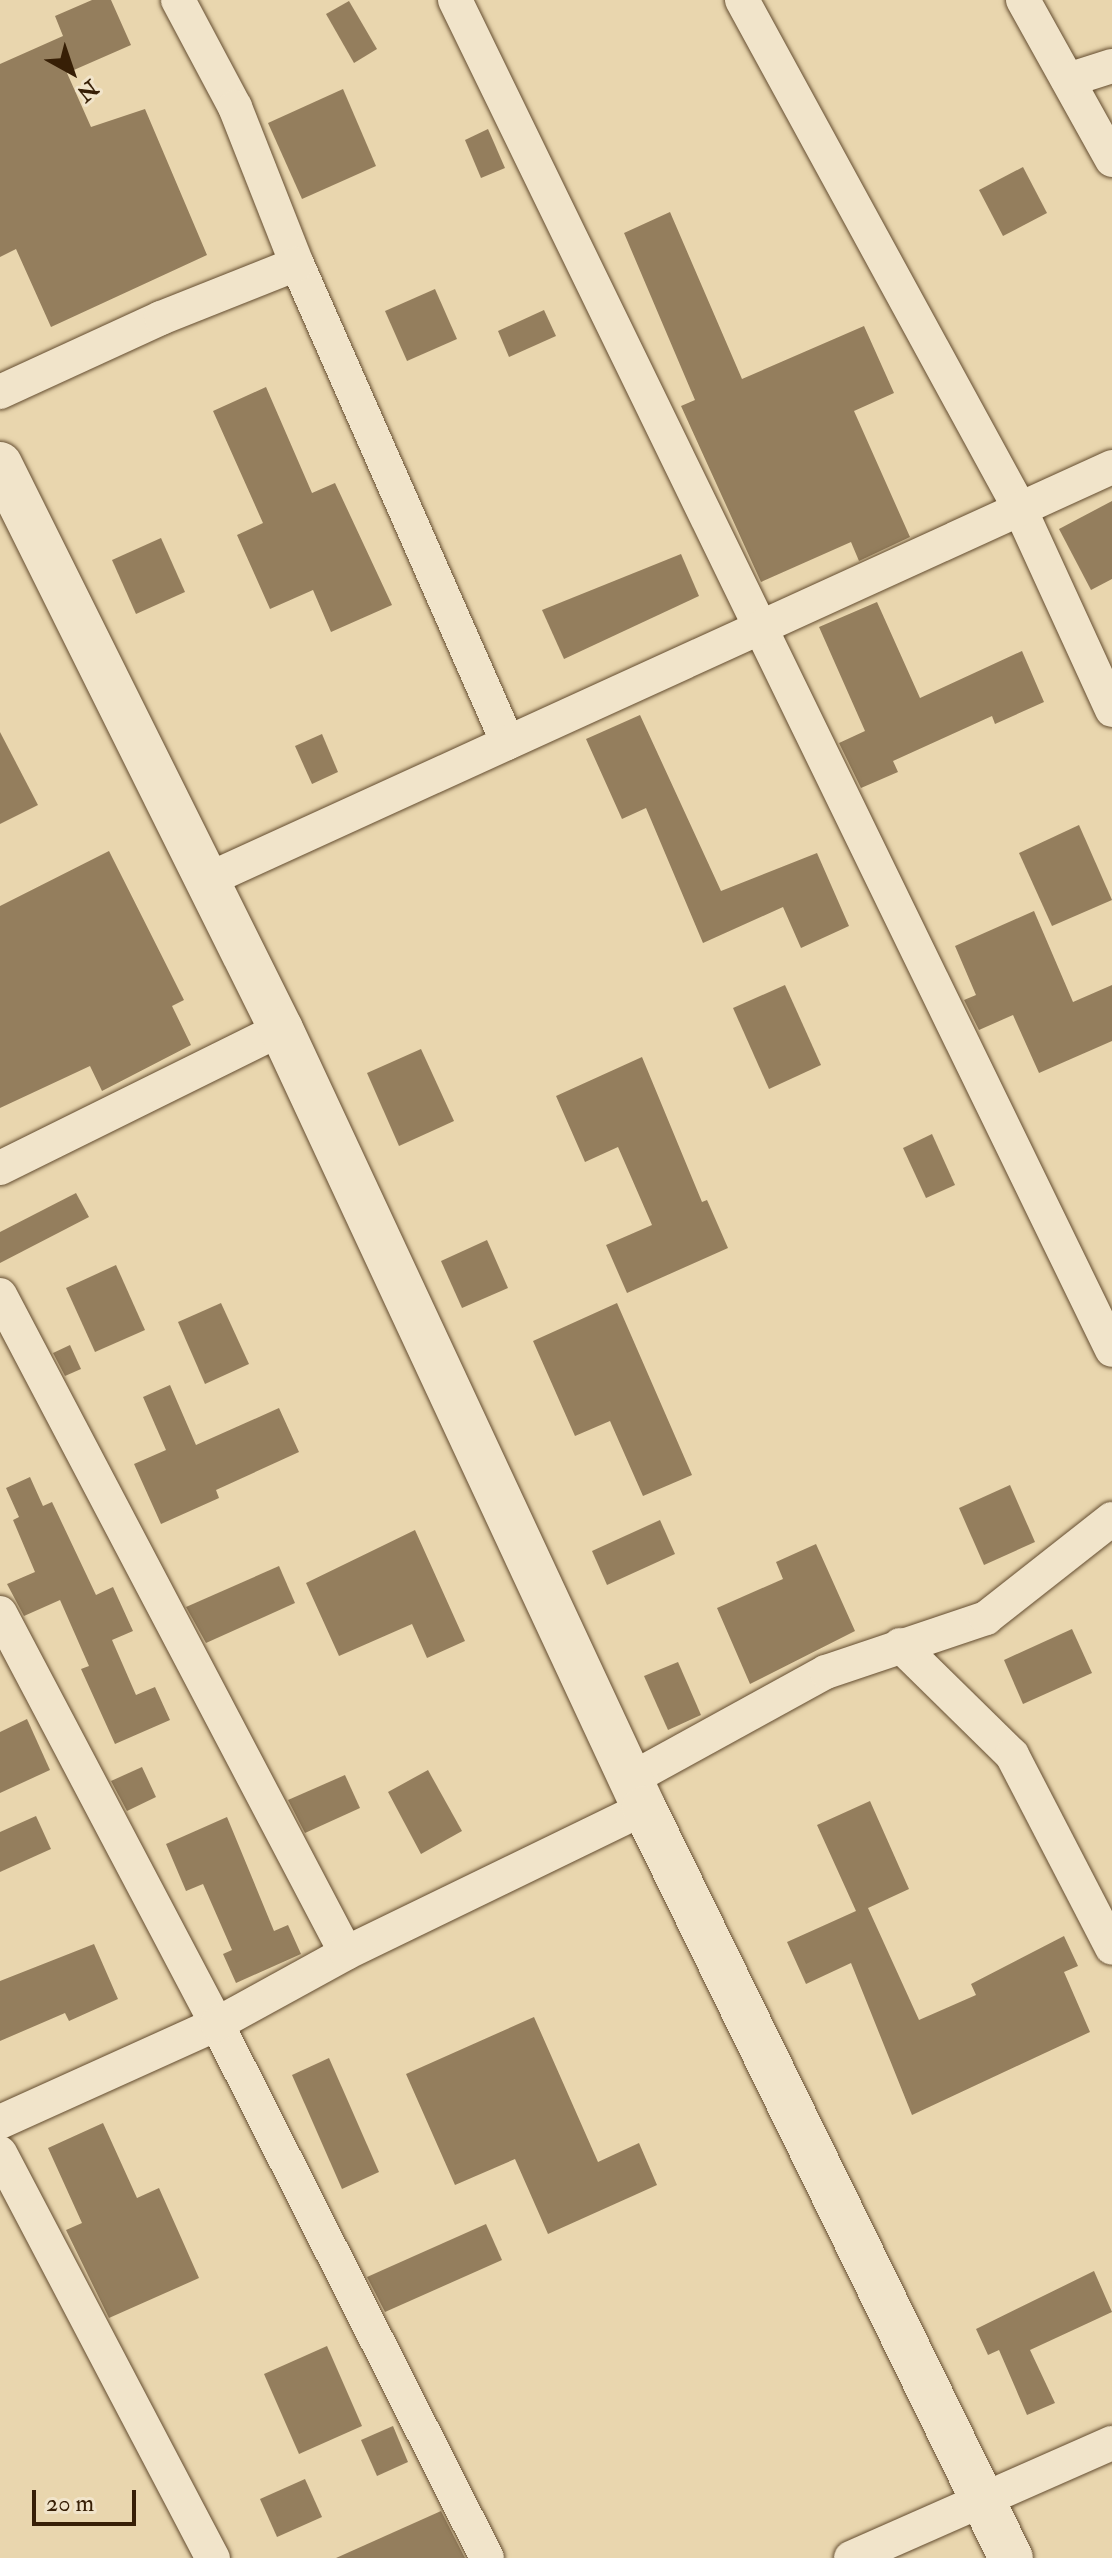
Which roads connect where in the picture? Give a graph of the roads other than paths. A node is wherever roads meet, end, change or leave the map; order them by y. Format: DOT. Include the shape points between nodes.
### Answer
graph roads {
  1 [pos="178,0"];
  2 [pos="455,0"];
  3 [pos="742,0"];
  4 [pos="1023,0"];
  5 [pos="1112,66"];
  6 [pos="1068,80"];
  7 [pos="1112,160"];
  8 [pos="297,264"];
  9 [pos="0,392"];
  10 [pos="0,464"];
  11 [pos="1112,467"];
  12 [pos="1020,509"];
  13 [pos="758,631"];
  14 [pos="1112,710"];
  15 [pos="508,743"];
  16 [pos="207,880"];
  17 [pos="281,1029"];
  18 [pos="0,1168"];
  19 [pos="0,1295"];
  20 [pos="1112,1350"];
  21 [pos="1112,1519"];
  22 [pos="0,1613"];
  23 [pos="900,1645"];
  24 [pos="637,1794"];
  25 [pos="1112,1948"];
  26 [pos="346,1953"];
  27 [pos="217,2024"];
  28 [pos="0,2122"];
  29 [pos="0,2153"];
  30 [pos="1112,2443"];
  31 [pos="983,2500"];
  32 [pos="213,2558"];
  33 [pos="487,2558"];
  34 [pos="851,2558"];
  35 [pos="1011,2558"];
  1 -- 8 [label="street" via="235,107"];
  2 -- 13 [label="street"];
  3 -- 12 [label="street"];
  4 -- 6 [label="street"];
  5 -- 6 [label="street"];
  6 -- 7 [label="street"];
  8 -- 9 [label="street"];
  8 -- 15 [label="street"];
  10 -- 16 [label="street"];
  11 -- 12 [label="street"];
  12 -- 13 [label="street"];
  12 -- 14 [label="street"];
  13 -- 15 [label="street"];
  13 -- 20 [label="street"];
  15 -- 16 [label="street"];
  16 -- 17 [label="street"];
  17 -- 18 [label="street"];
  17 -- 24 [label="street"];
  19 -- 26 [label="street"];
  21 -- 23 [label="street" via="986,1618"];
  22 -- 27 [label="street"];
  23 -- 24 [label="street" via="826,1672"];
  23 -- 25 [label="street" via="1012,1755"];
  24 -- 26 [label="street"];
  24 -- 31 [label="street"];
  26 -- 27 [label="street"];
  27 -- 28 [label="street"];
  27 -- 33 [label="street"];
  29 -- 32 [label="street"];
  30 -- 31 [label="street"];
  31 -- 34 [label="street"];
  31 -- 35 [label="street"];
}
